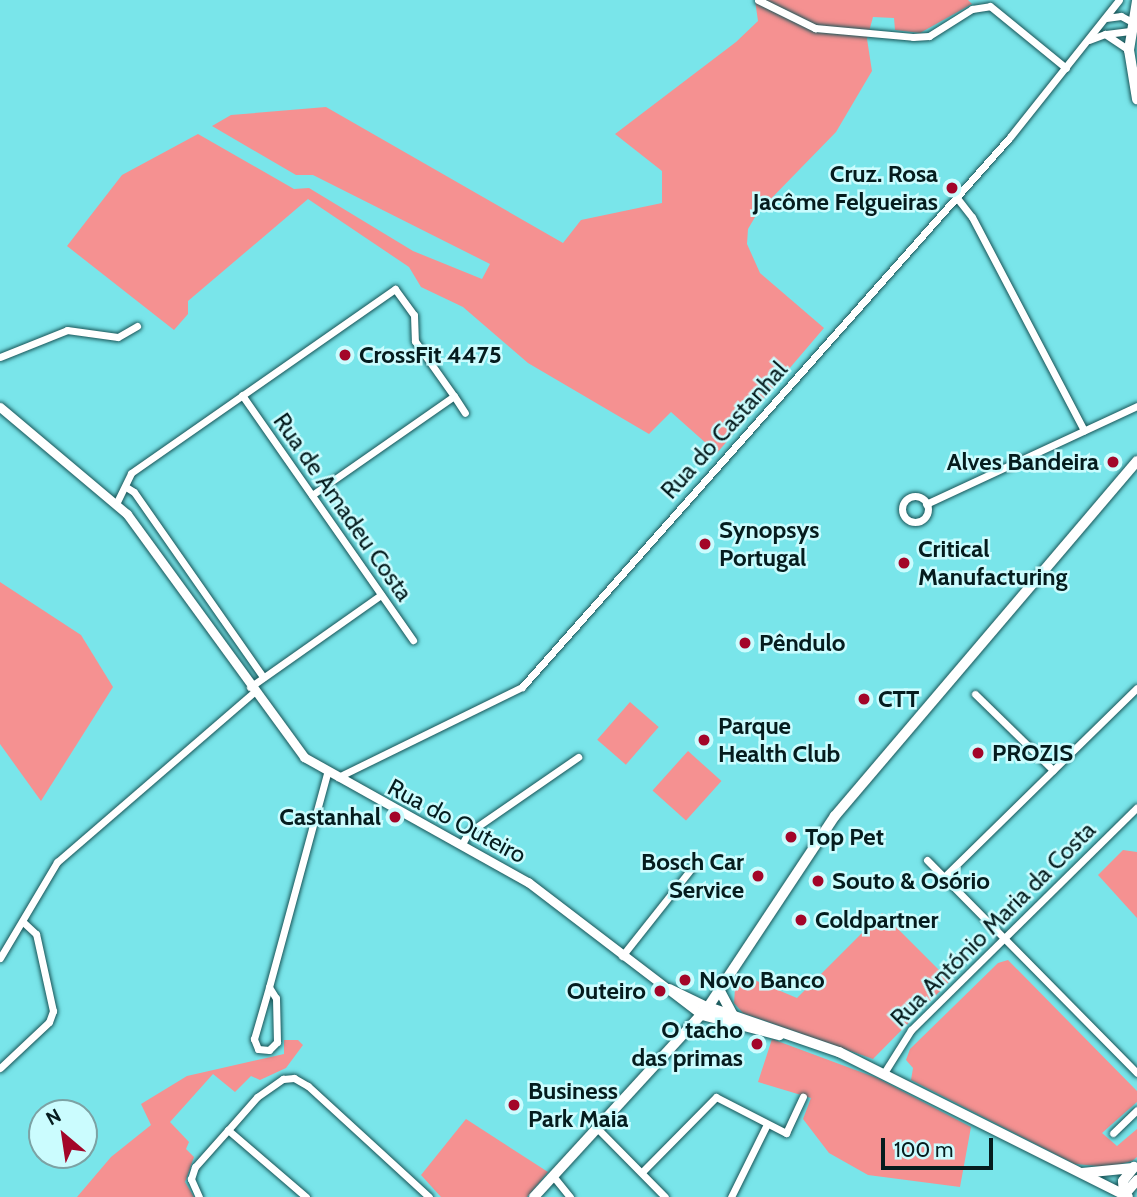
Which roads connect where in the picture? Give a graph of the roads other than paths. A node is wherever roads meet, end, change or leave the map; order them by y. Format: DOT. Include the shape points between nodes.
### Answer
graph roads {
  1 [pos="758,0"];
  2 [pos="1119,0"];
  3 [pos="1137,1"];
  4 [pos="1103,19"];
  5 [pos="1133,27"];
  6 [pos="1105,34"];
  7 [pos="1088,40"];
  8 [pos="1129,50"];
  9 [pos="1066,68"];
  10 [pos="1137,99"];
  11 [pos="957,198"];
  12 [pos="137,326"];
  13 [pos="0,358"];
  14 [pos="242,395"];
  15 [pos="454,396"];
  16 [pos="1137,406"];
  17 [pos="0,407"];
  18 [pos="465,413"];
  19 [pos="1084,430"];
  20 [pos="1137,461"];
  21 [pos="126,487"];
  22 [pos="312,495"];
  23 [pos="116,504"];
  24 [pos="926,504"];
  25 [pos="381,595"];
  26 [pos="413,640"];
  27 [pos="264,677"];
  28 [pos="1137,688"];
  29 [pos="252,689"];
  30 [pos="975,694"];
  31 [pos="578,757"];
  32 [pos="1053,770"];
  33 [pos="327,773"];
  34 [pos="336,778"];
  35 [pos="1137,807"];
  36 [pos="462,844"];
  37 [pos="927,860"];
  38 [pos="694,864"];
  39 [pos="944,877"];
  40 [pos="23,922"];
  41 [pos="1003,938"];
  42 [pos="622,956"];
  43 [pos="0,958"];
  44 [pos="269,987"];
  45 [pos="720,991"];
  46 [pos="705,1011"];
  47 [pos="733,1015"];
  48 [pos="794,1037"];
  49 [pos="0,1068"];
  50 [pos="884,1073"];
  51 [pos="1137,1073"];
  52 [pos="803,1097"];
  53 [pos="1137,1110"];
  54 [pos="767,1124"];
  55 [pos="596,1127"];
  56 [pos="228,1130"];
  57 [pos="1113,1133"];
  58 [pos="1135,1166"];
  59 [pos="643,1171"];
  60 [pos="1072,1172"];
  61 [pos="553,1175"];
  62 [pos="1137,1180"];
  63 [pos="1126,1196"];
  64 [pos="199,1197"];
  65 [pos="306,1197"];
  66 [pos="429,1197"];
  67 [pos="534,1197"];
  68 [pos="570,1197"];
  69 [pos="665,1197"];
  70 [pos="732,1197"];
  1 -- 9 [label="street" via="815,28 913,37 929,36 972,9 990,6"];
  2 -- 4 [label="street, Rua do Castanhal"];
  3 -- 5 [label="main road"];
  4 -- 5 [label="street" via="1122,16"];
  4 -- 7 [label="street, Rua do Castanhal"];
  5 -- 6 [label="street"];
  5 -- 8 [label="main road"];
  6 -- 7 [label="street"];
  6 -- 8 [label="street"];
  7 -- 9 [label="street, Rua do Castanhal"];
  8 -- 10 [label="main road"];
  9 -- 11 [label="street, Rua do Castanhal"];
  11 -- 19 [label="street" via="972,217"];
  11 -- 34 [label="street, Rua do Castanhal" via="522,687"];
  12 -- 13 [label="street" via="118,337 67,330"];
  14 -- 15 [label="street" via="395,289 414,315 415,341"];
  14 -- 21 [label="street" via="131,473"];
  14 -- 22 [label="street, Rua de Amadeu Costa"];
  15 -- 18 [label="street"];
  15 -- 22 [label="street"];
  16 -- 19 [label="street"];
  17 -- 23 [label="street, Rua do Outeiro"];
  19 -- 24 [label="street"];
  20 -- 45 [label="main road" via="835,816"];
  21 -- 23 [label="street"];
  21 -- 27 [label="street" via="135,492"];
  22 -- 25 [label="street, Rua de Amadeu Costa"];
  23 -- 29 [label="street, Rua do Outeiro" via="139,529"];
  25 -- 26 [label="street, Rua de Amadeu Costa"];
  25 -- 27 [label="street"];
  27 -- 29 [label="street"];
  28 -- 32 [label="street"];
  29 -- 33 [label="street, Rua do Outeiro" via="290,742"];
  29 -- 40 [label="street" via="65,854 46,877"];
  30 -- 32 [label="street"];
  31 -- 36 [label="street" via="468,833"];
  32 -- 39 [label="street"];
  33 -- 34 [label="street, Rua do Outeiro"];
  33 -- 44 [label="street"];
  34 -- 36 [label="street, Rua do Outeiro"];
  35 -- 41 [label="street, Rua António Maria da Costa"];
  36 -- 42 [label="street, Rua do Outeiro" via="528,882"];
  37 -- 39 [label="street"];
  38 -- 42 [label="street"];
  39 -- 41 [label="street"];
  40 -- 43 [label="street"];
  40 -- 49 [label="street" via="36,934 53,1011 49,1022"];
  41 -- 50 [label="street, Rua António Maria da Costa" via="911,1030"];
  41 -- 51 [label="street"];
  42 -- 46 [label="street, Rua do Outeiro" via="656,983"];
  44 -- 44 [label="street" via="254,1039 258,1049 269,1050 277,1042 276,998"];
  45 -- 46 [label="main road"];
  45 -- 47 [label="main road"];
  46 -- 47 [label="main road"];
  46 -- 48 [label="main road" via="740,1028"];
  46 -- 55 [label="main road"];
  47 -- 48 [label="main road"];
  48 -- 50 [label="main road"];
  50 -- 60 [label="main road"];
  52 -- 54 [label="street" via="786,1133"];
  53 -- 57 [label="street"];
  54 -- 59 [label="street" via="716,1097"];
  54 -- 70 [label="street"];
  55 -- 59 [label="street"];
  55 -- 61 [label="main road"];
  56 -- 64 [label="street" via="195,1167 191,1179"];
  56 -- 65 [label="street"];
  56 -- 66 [label="street" via="270,1085 294,1078"];
  58 -- 60 [label="main road" via="1110,1173"];
  58 -- 63 [label="main road" via="1123,1181"];
  59 -- 69 [label="street"];
  60 -- 63 [label="main road"];
  61 -- 67 [label="main road"];
  61 -- 68 [label="street"];
  62 -- 63 [label="main road"];
}
